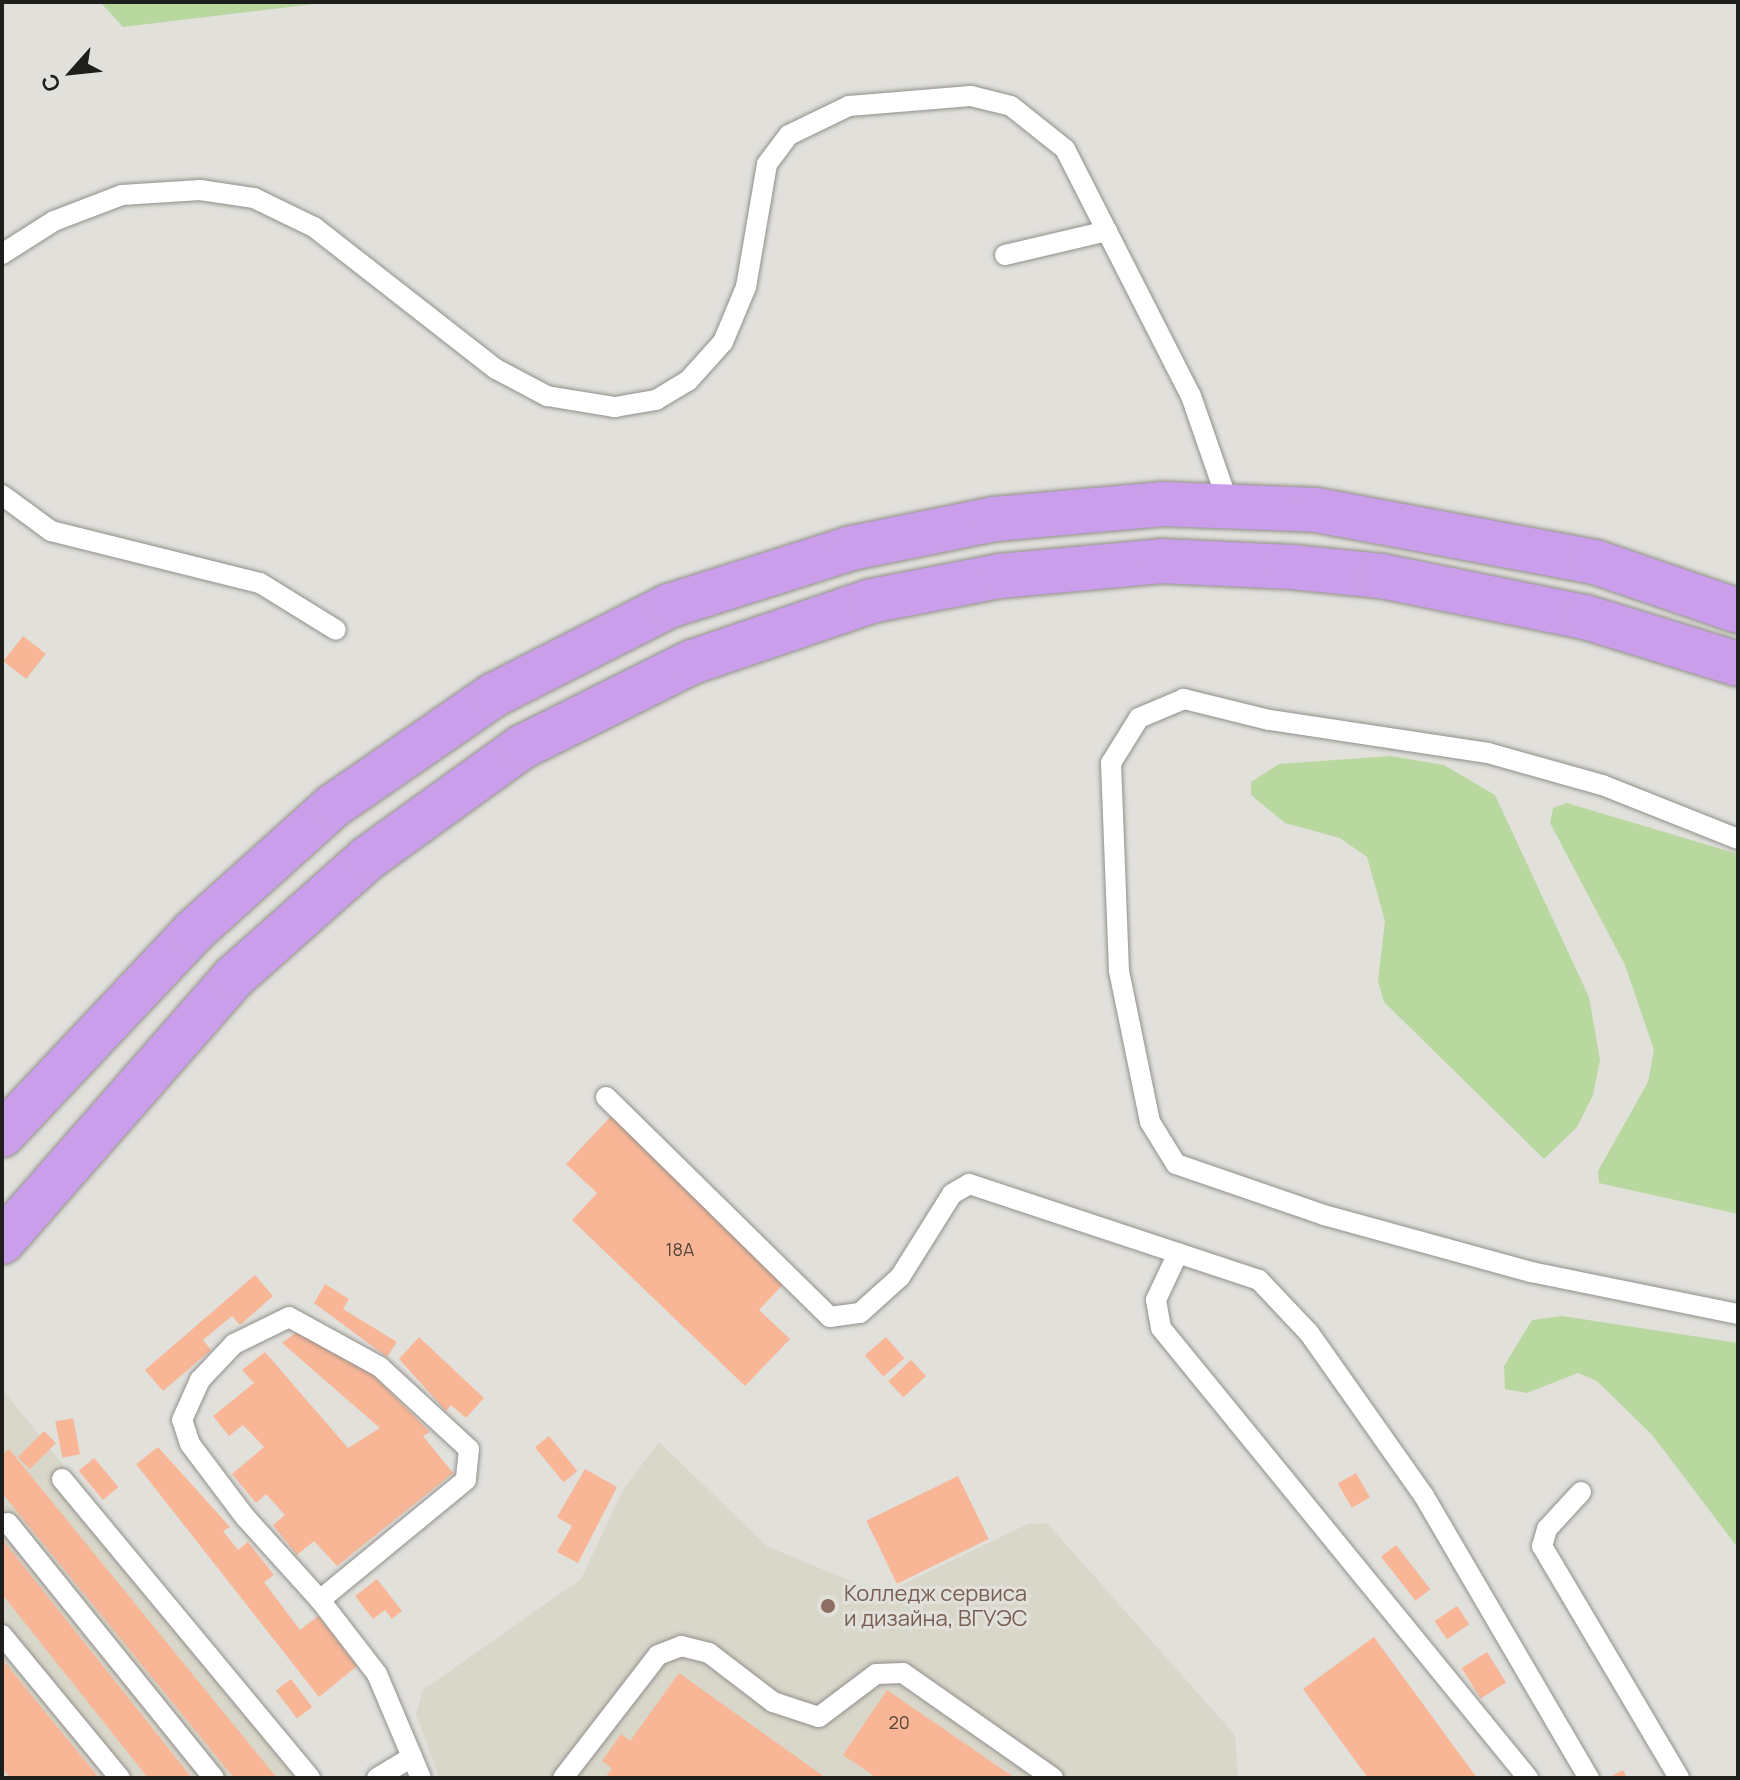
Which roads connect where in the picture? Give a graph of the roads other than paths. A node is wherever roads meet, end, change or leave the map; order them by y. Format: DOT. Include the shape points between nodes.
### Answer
graph roads {
  1 [pos="1107,231"];
  2 [pos="2,254"];
  3 [pos="1005,255"];
  4 [pos="2,495"];
  5 [pos="1229,506"];
  6 [pos="1738,611"];
  7 [pos="336,630"];
  8 [pos="1738,664"];
  9 [pos="1738,839"];
  10 [pos="606,1097"];
  11 [pos="2,1135"];
  12 [pos="2,1242"];
  13 [pos="1178,1253"];
  14 [pos="1738,1314"];
  15 [pos="62,1479"];
  16 [pos="1581,1492"];
  17 [pos="8,1523"];
  18 [pos="320,1600"];
  19 [pos="2,1635"];
  20 [pos="412,1757"];
  21 [pos="120,1778"];
  22 [pos="214,1778"];
  23 [pos="310,1778"];
  24 [pos="377,1778"];
  25 [pos="421,1778"];
  26 [pos="563,1778"];
  27 [pos="1053,1778"];
  28 [pos="1528,1778"];
  29 [pos="1589,1778"];
  30 [pos="1679,1778"];
  1 -- 2 [label="lane" via="1065,149 1011,106 971,96 907,98 823,114 789,135 767,164 746,287 723,342 688,381 656,400 615,407 547,396 496,369 314,227 254,198 200,190 122,195 54,221"];
  1 -- 3 [label="lane"];
  1 -- 5 [label="lane" via="1191,396"];
  4 -- 7 [label="lane" via="51,531 260,583"];
  5 -- 6 [label="highway" via="1394,520 1595,562"];
  5 -- 11 [label="highway" via="1163,504 995,519 852,548 669,606 494,695 333,806 193,932"];
  8 -- 12 [label="highway" via="1585,617 1381,576 1292,567 1161,561 1000,576 871,601 692,662 522,747 368,858 234,977"];
  9 -- 14 [label="lane" via="1602,785 1488,753 1269,720 1184,699 1139,718 1111,763 1119,971 1150,1122 1176,1164 1324,1215 1531,1272"];
  10 -- 13 [label="lane" via="830,1317 860,1313 900,1277 952,1194 969,1184"];
  13 -- 28 [label="lane" via="1156,1300 1161,1328"];
  13 -- 29 [label="lane" via="1259,1280 1309,1333 1424,1496"];
  15 -- 23 [label="lane"];
  16 -- 30 [label="lane" via="1547,1529 1542,1546"];
  17 -- 22 [label="lane"];
  18 -- 18 [label="lane" via="466,1480 472,1460 436,1414 380,1367 289,1317 234,1344 200,1380 182,1420 190,1444 236,1505"];
  18 -- 20 [label="lane" via="377,1674"];
  19 -- 21 [label="lane"];
  20 -- 24 [label="lane"];
  20 -- 25 [label="lane"];
  26 -- 27 [label="lane" via="658,1655 681,1646 709,1653 773,1702 819,1717 876,1674 903,1673"];
}
